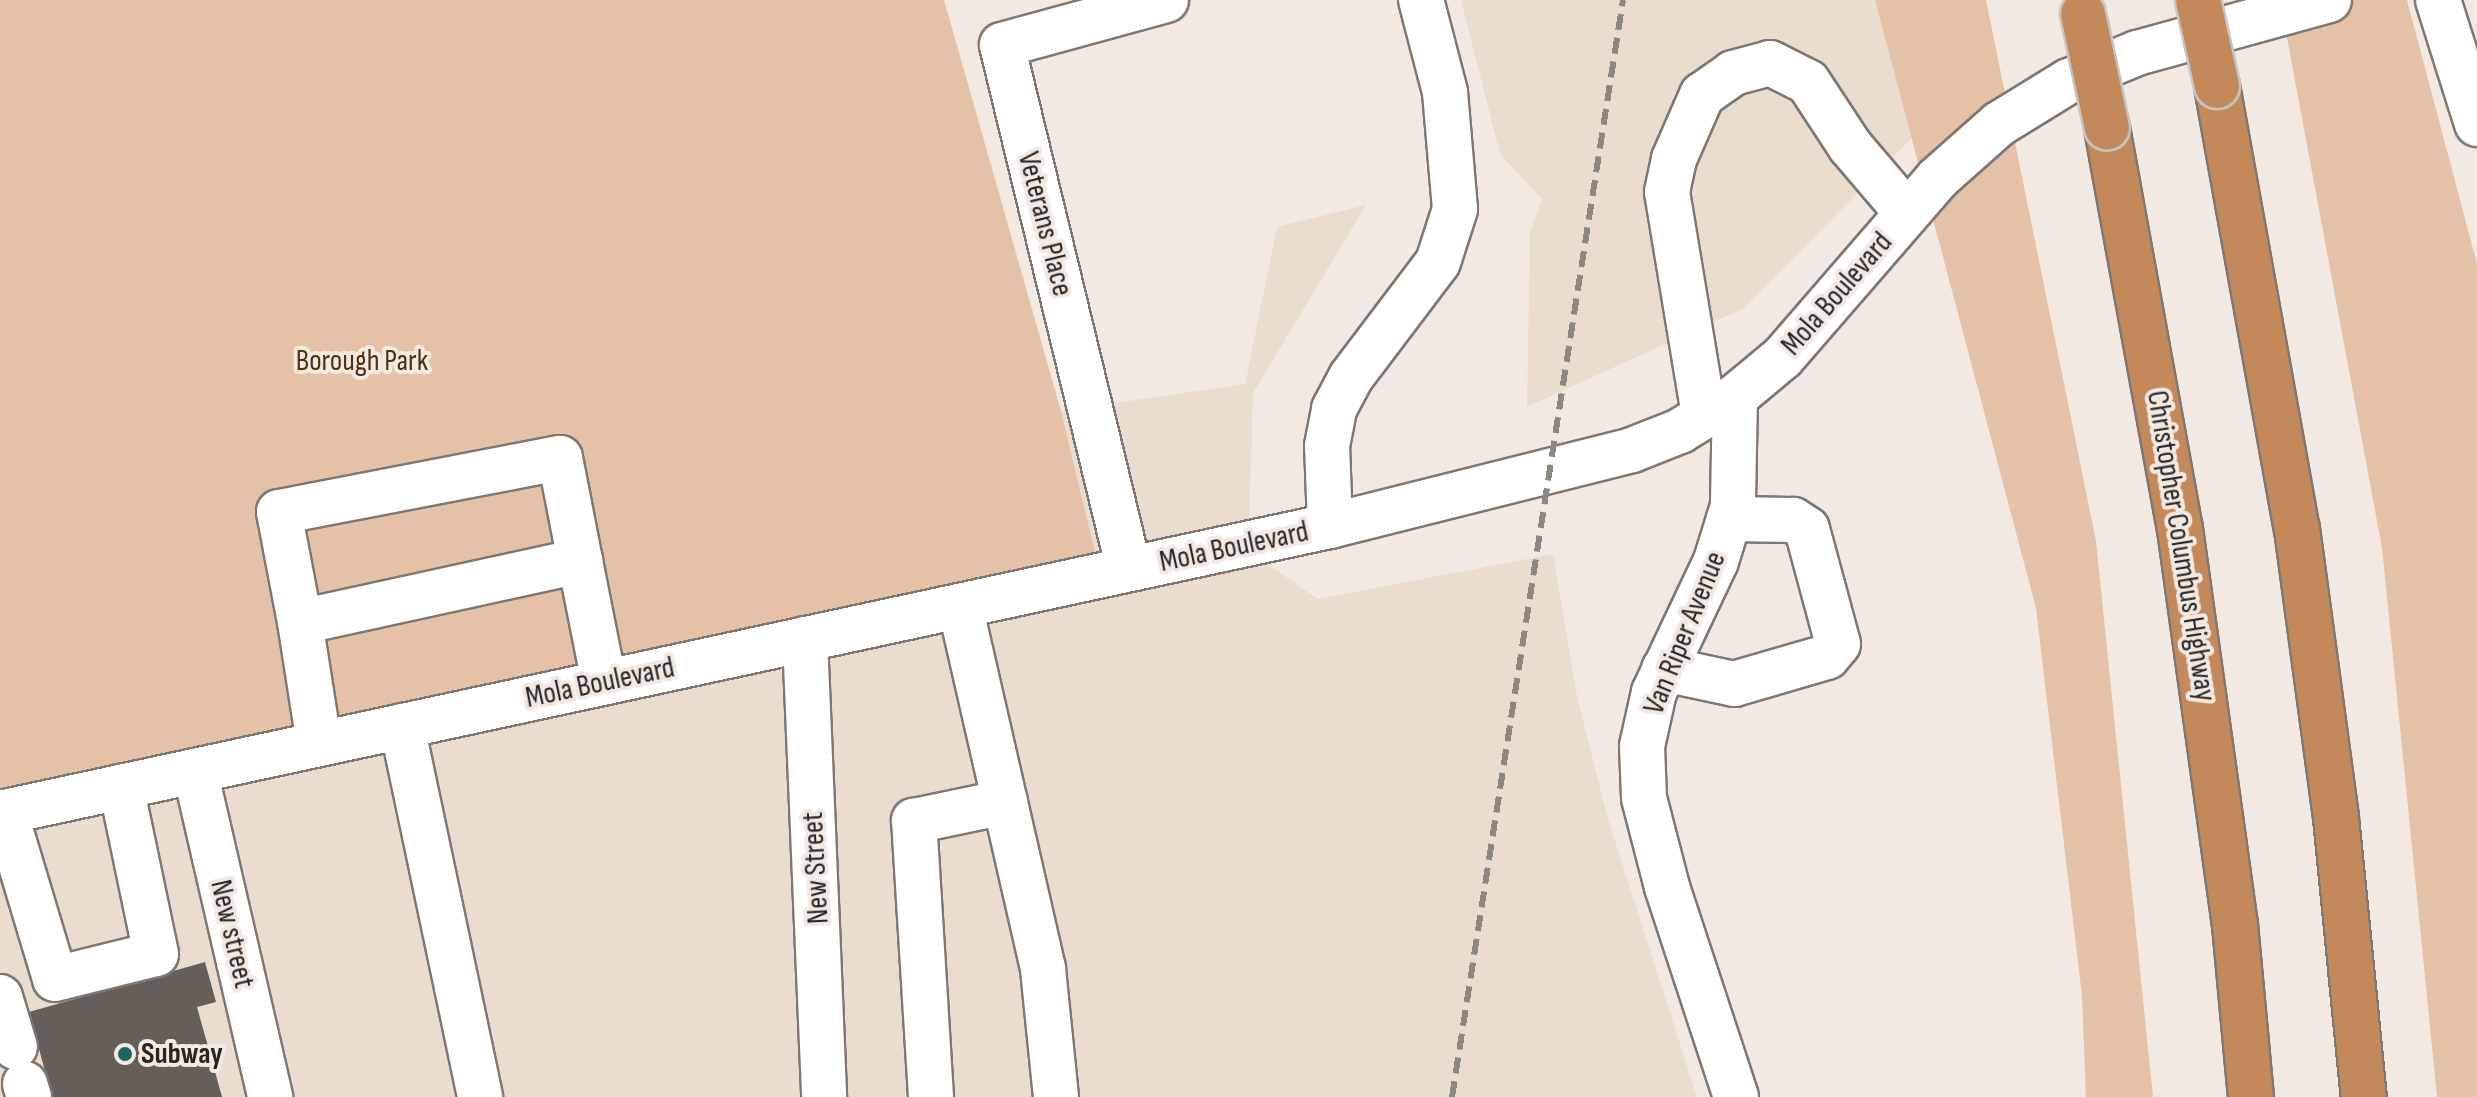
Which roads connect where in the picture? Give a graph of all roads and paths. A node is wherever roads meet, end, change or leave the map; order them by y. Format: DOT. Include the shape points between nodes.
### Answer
graph roads {
  1 [pos="1166,0"];
  2 [pos="1421,0"];
  3 [pos="2198,0"];
  4 [pos="2329,0"];
  5 [pos="2438,0"];
  6 [pos="2082,7"];
  7 [pos="2477,124"];
  8 [pos="1907,213"];
  9 [pos="1720,406"];
  10 [pos="1729,519"];
  11 [pos="1330,526"];
  12 [pos="580,561"];
  13 [pos="1129,569"];
  14 [pos="960,606"];
  15 [pos="300,622"];
  16 [pos="805,639"];
  17 [pos="1664,669"];
  18 [pos="604,682"];
  19 [pos="402,726"];
  20 [pos="319,743"];
  21 [pos="195,771"];
  22 [pos="121,787"];
  23 [pos="1005,802"];
  24 [pos="3,813"];
  25 [pos="0,997"];
  26 [pos="23,1076"];
  27 [pos="270,1097"];
  28 [pos="480,1097"];
  29 [pos="824,1097"];
  30 [pos="931,1097"];
  31 [pos="1056,1097"];
  32 [pos="1736,1097"];
  33 [pos="2251,1097"];
  34 [pos="2364,1097"];
  1 -- 13 [label="street, Veterans Place" via="1002,45"];
  2 -- 11 [label="street" via="1445,92 1455,209 1438,262 1351,377 1334,409 1327,446"];
  3 -- 34 [label="highway, bridge" via="2299,543 2336,818"];
  4 -- 8 [label="street, Mola Boulevard" via="2189,36 2069,81 1999,124"];
  5 -- 7 [label="street"];
  6 -- 33 [label="highway, Christopher Columbus Highway, bridge" via="2185,559 2233,910"];
  8 -- 9 [label="street, Mola Boulevard" via="1831,307"];
  8 -- 9 [label="street, Van Riper Avenue" via="1850,146 1808,82 1770,63 1733,73 1702,95 1674,159 1667,192"];
  9 -- 10 [label="street, Van Riper Avenue" via="1737,450"];
  9 -- 11 [label="street, Mola Boulevard" via="1632,450"];
  10 -- 17 [label="street, Van Riper Avenue" via="1716,561"];
  10 -- 17 [label="street" via="1793,520 1807,529 1838,644 1827,657 1734,684"];
  11 -- 13 [label="street, Mola Boulevard"];
  12 -- 15 [label="street"];
  12 -- 15 [label="street" via="560,458 279,512"];
  12 -- 18 [label="street"];
  13 -- 14 [label="street, Mola Boulevard"];
  14 -- 16 [label="street, Mola Boulevard"];
  14 -- 23 [label="street"];
  15 -- 20 [label="street"];
  16 -- 18 [label="street, Mola Boulevard"];
  16 -- 29 [label="street, New Street"];
  17 -- 32 [label="street, Van Riper Avenue" via="1642,746 1644,798 1667,887"];
  18 -- 19 [label="street, Mola Boulevard"];
  19 -- 20 [label="street, Mola Boulevard"];
  19 -- 28 [label="street"];
  20 -- 21 [label="street, Mola Boulevard"];
  21 -- 22 [label="street, Mola Boulevard"];
  21 -- 27 [label="street, New street"];
  22 -- 24 [label="street, Mola Boulevard"];
  22 -- 24 [label="street" via="156,954 55,979"];
  23 -- 30 [label="street" via="914,821"];
  23 -- 31 [label="street" via="1043,969 1045,1034"];
  25 -- 26 [label="street"];
}
